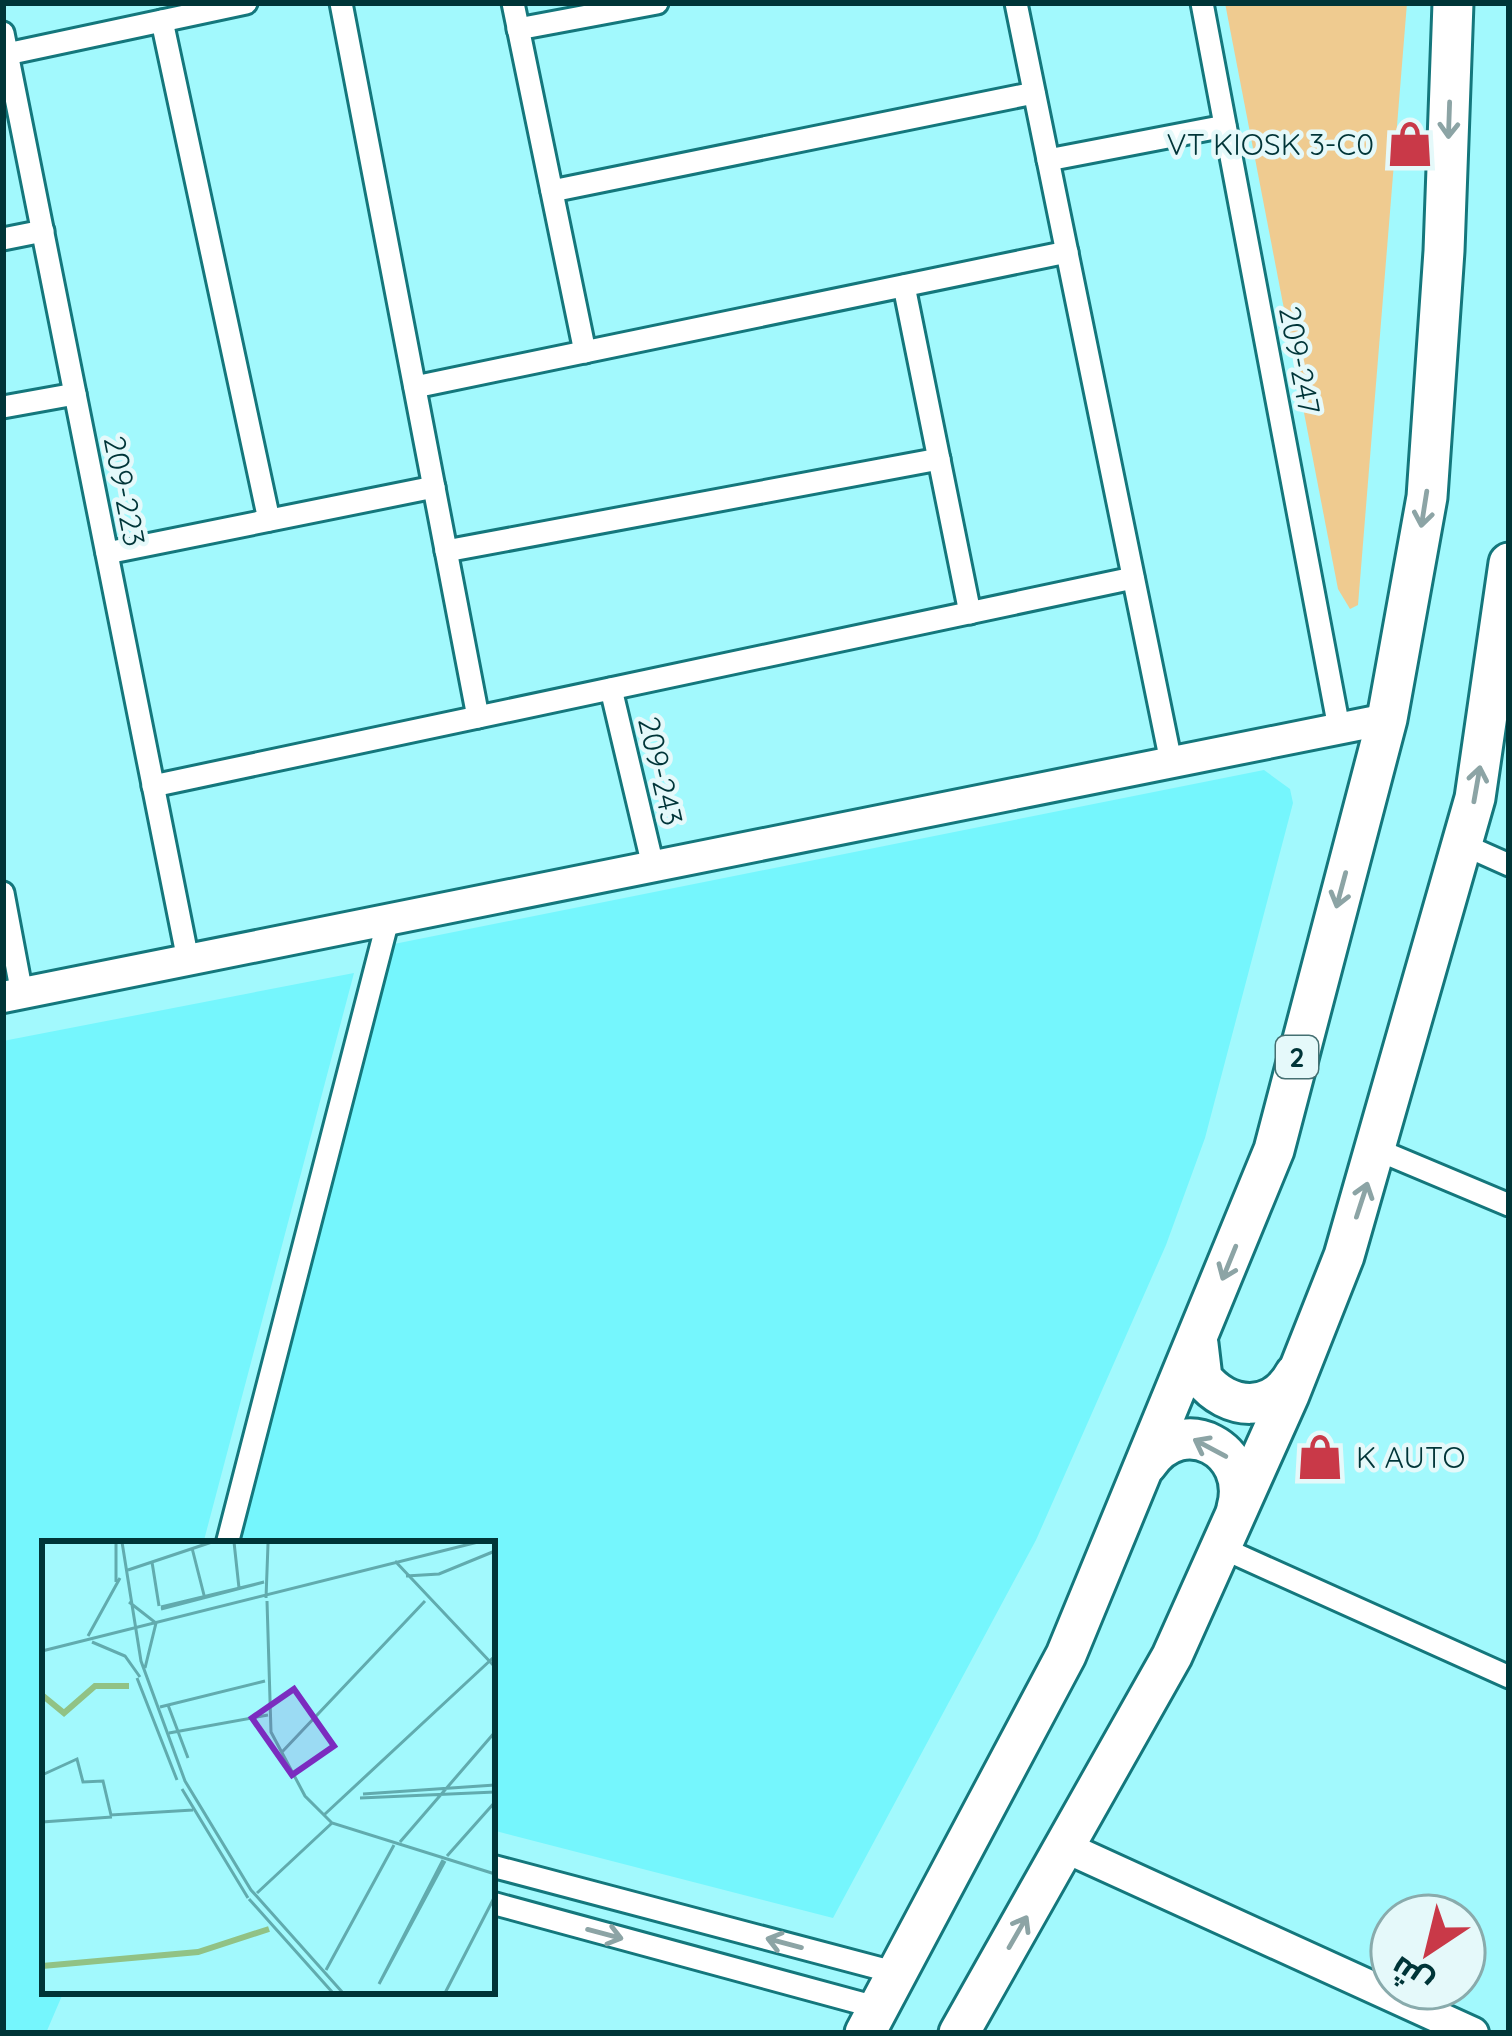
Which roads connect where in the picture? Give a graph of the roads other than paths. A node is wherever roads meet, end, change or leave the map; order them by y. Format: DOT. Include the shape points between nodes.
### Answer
graph roads {
  1 [pos="246,3"];
  2 [pos="341,3"];
  3 [pos="513,3"];
  4 [pos="657,3"];
  5 [pos="1016,3"];
  6 [pos="1202,3"];
  7 [pos="1453,3"];
  8 [pos="162,22"];
  9 [pos="518,29"];
  10 [pos="5,44"];
  11 [pos="1034,93"];
  12 [pos="1226,126"];
  13 [pos="1048,160"];
  14 [pos="552,191"];
  15 [pos="43,231"];
  16 [pos="3,239"];
  17 [pos="1067,252"];
  18 [pos="904,286"];
  19 [pos="585,352"];
  20 [pos="415,387"];
  21 [pos="75,394"];
  22 [pos="3,407"];
  23 [pos="939,459"];
  24 [pos="434,487"];
  25 [pos="269,520"];
  26 [pos="446,551"];
  27 [pos="106,553"];
  28 [pos="1509,563"];
  29 [pos="1133,578"];
  30 [pos="970,613"];
  31 [pos="610,689"];
  32 [pos="478,718"];
  33 [pos="1387,719"];
  34 [pos="1339,728"];
  35 [pos="1171,762"];
  36 [pos="153,786"];
  37 [pos="1462,844"];
  38 [pos="1509,865"];
  39 [pos="653,866"];
  40 [pos="3,893"];
  41 [pos="388,920"];
  42 [pos="188,960"];
  43 [pos="13,996"];
  44 [pos="1378,1150"];
  45 [pos="1509,1204"];
  46 [pos="1198,1344"];
  47 [pos="1302,1363"];
  48 [pos="1145,1468"];
  49 [pos="1227,1530"];
  50 [pos="227,1541"];
  51 [pos="1509,1677"];
  52 [pos="1067,1848"];
  53 [pos="495,1867"];
  54 [pos="495,1904"];
  55 [pos="880,2005"];
  56 [pos="959,2033"];
  57 [pos="1473,2033"];
  1 -- 8 [label="street"];
  2 -- 20 [label="street"];
  3 -- 9 [label="street"];
  4 -- 9 [label="street"];
  5 -- 11 [label="street"];
  6 -- 12 [label="street, 209-247"];
  7 -- 33 [label="highway, 2, one-way" via="1427,497"];
  8 -- 10 [label="street"];
  8 -- 25 [label="street"];
  9 -- 14 [label="street"];
  10 -- 15 [label="street, 209-223"];
  11 -- 13 [label="street"];
  11 -- 14 [label="street"];
  12 -- 13 [label="street"];
  12 -- 34 [label="street, 209-247"];
  13 -- 17 [label="street"];
  14 -- 19 [label="street"];
  15 -- 16 [label="street"];
  15 -- 21 [label="street, 209-223"];
  17 -- 18 [label="street"];
  17 -- 29 [label="street"];
  18 -- 19 [label="street"];
  18 -- 23 [label="street"];
  19 -- 20 [label="street"];
  20 -- 24 [label="street"];
  21 -- 22 [label="street"];
  21 -- 27 [label="street, 209-223"];
  23 -- 26 [label="street"];
  23 -- 30 [label="street"];
  24 -- 25 [label="street"];
  24 -- 26 [label="street"];
  25 -- 27 [label="street"];
  26 -- 32 [label="street"];
  27 -- 36 [label="street, 209-223"];
  37 -- 28 [label="highway, one-way"];
  29 -- 30 [label="street"];
  29 -- 35 [label="street"];
  30 -- 31 [label="street"];
  31 -- 32 [label="street"];
  31 -- 39 [label="street, 209-243"];
  32 -- 36 [label="street"];
  33 -- 34 [label="street"];
  33 -- 46 [label="highway, 2, one-way" via="1274,1150"];
  34 -- 35 [label="street"];
  35 -- 39 [label="street"];
  36 -- 42 [label="street, 209-223"];
  37 -- 38 [label="street"];
  37 -- 44 [label="highway"];
  39 -- 41 [label="street"];
  40 -- 43 [label="street"];
  41 -- 42 [label="street"];
  41 -- 50 [label="street"];
  42 -- 43 [label="street"];
  44 -- 45 [label="street"];
  47 -- 44 [label="highway, one-way"];
  46 -- 47 [label="highway" via="1202,1378 1241,1404 1276,1397"];
  46 -- 48 [label="highway, 2"];
  47 -- 49 [label="highway"];
  49 -- 48 [label="highway, one-way" via="1240,1484 1215,1446 1167,1442"];
  48 -- 55 [label="highway, 2" via="1066,1655"];
  49 -- 51 [label="street"];
  49 -- 52 [label="highway" via="1172,1656"];
  56 -- 52 [label="highway, one-way"];
  52 -- 57 [label="street"];
  55 -- 53 [label="street, one-way"];
  54 -- 55 [label="street, one-way"];
}
